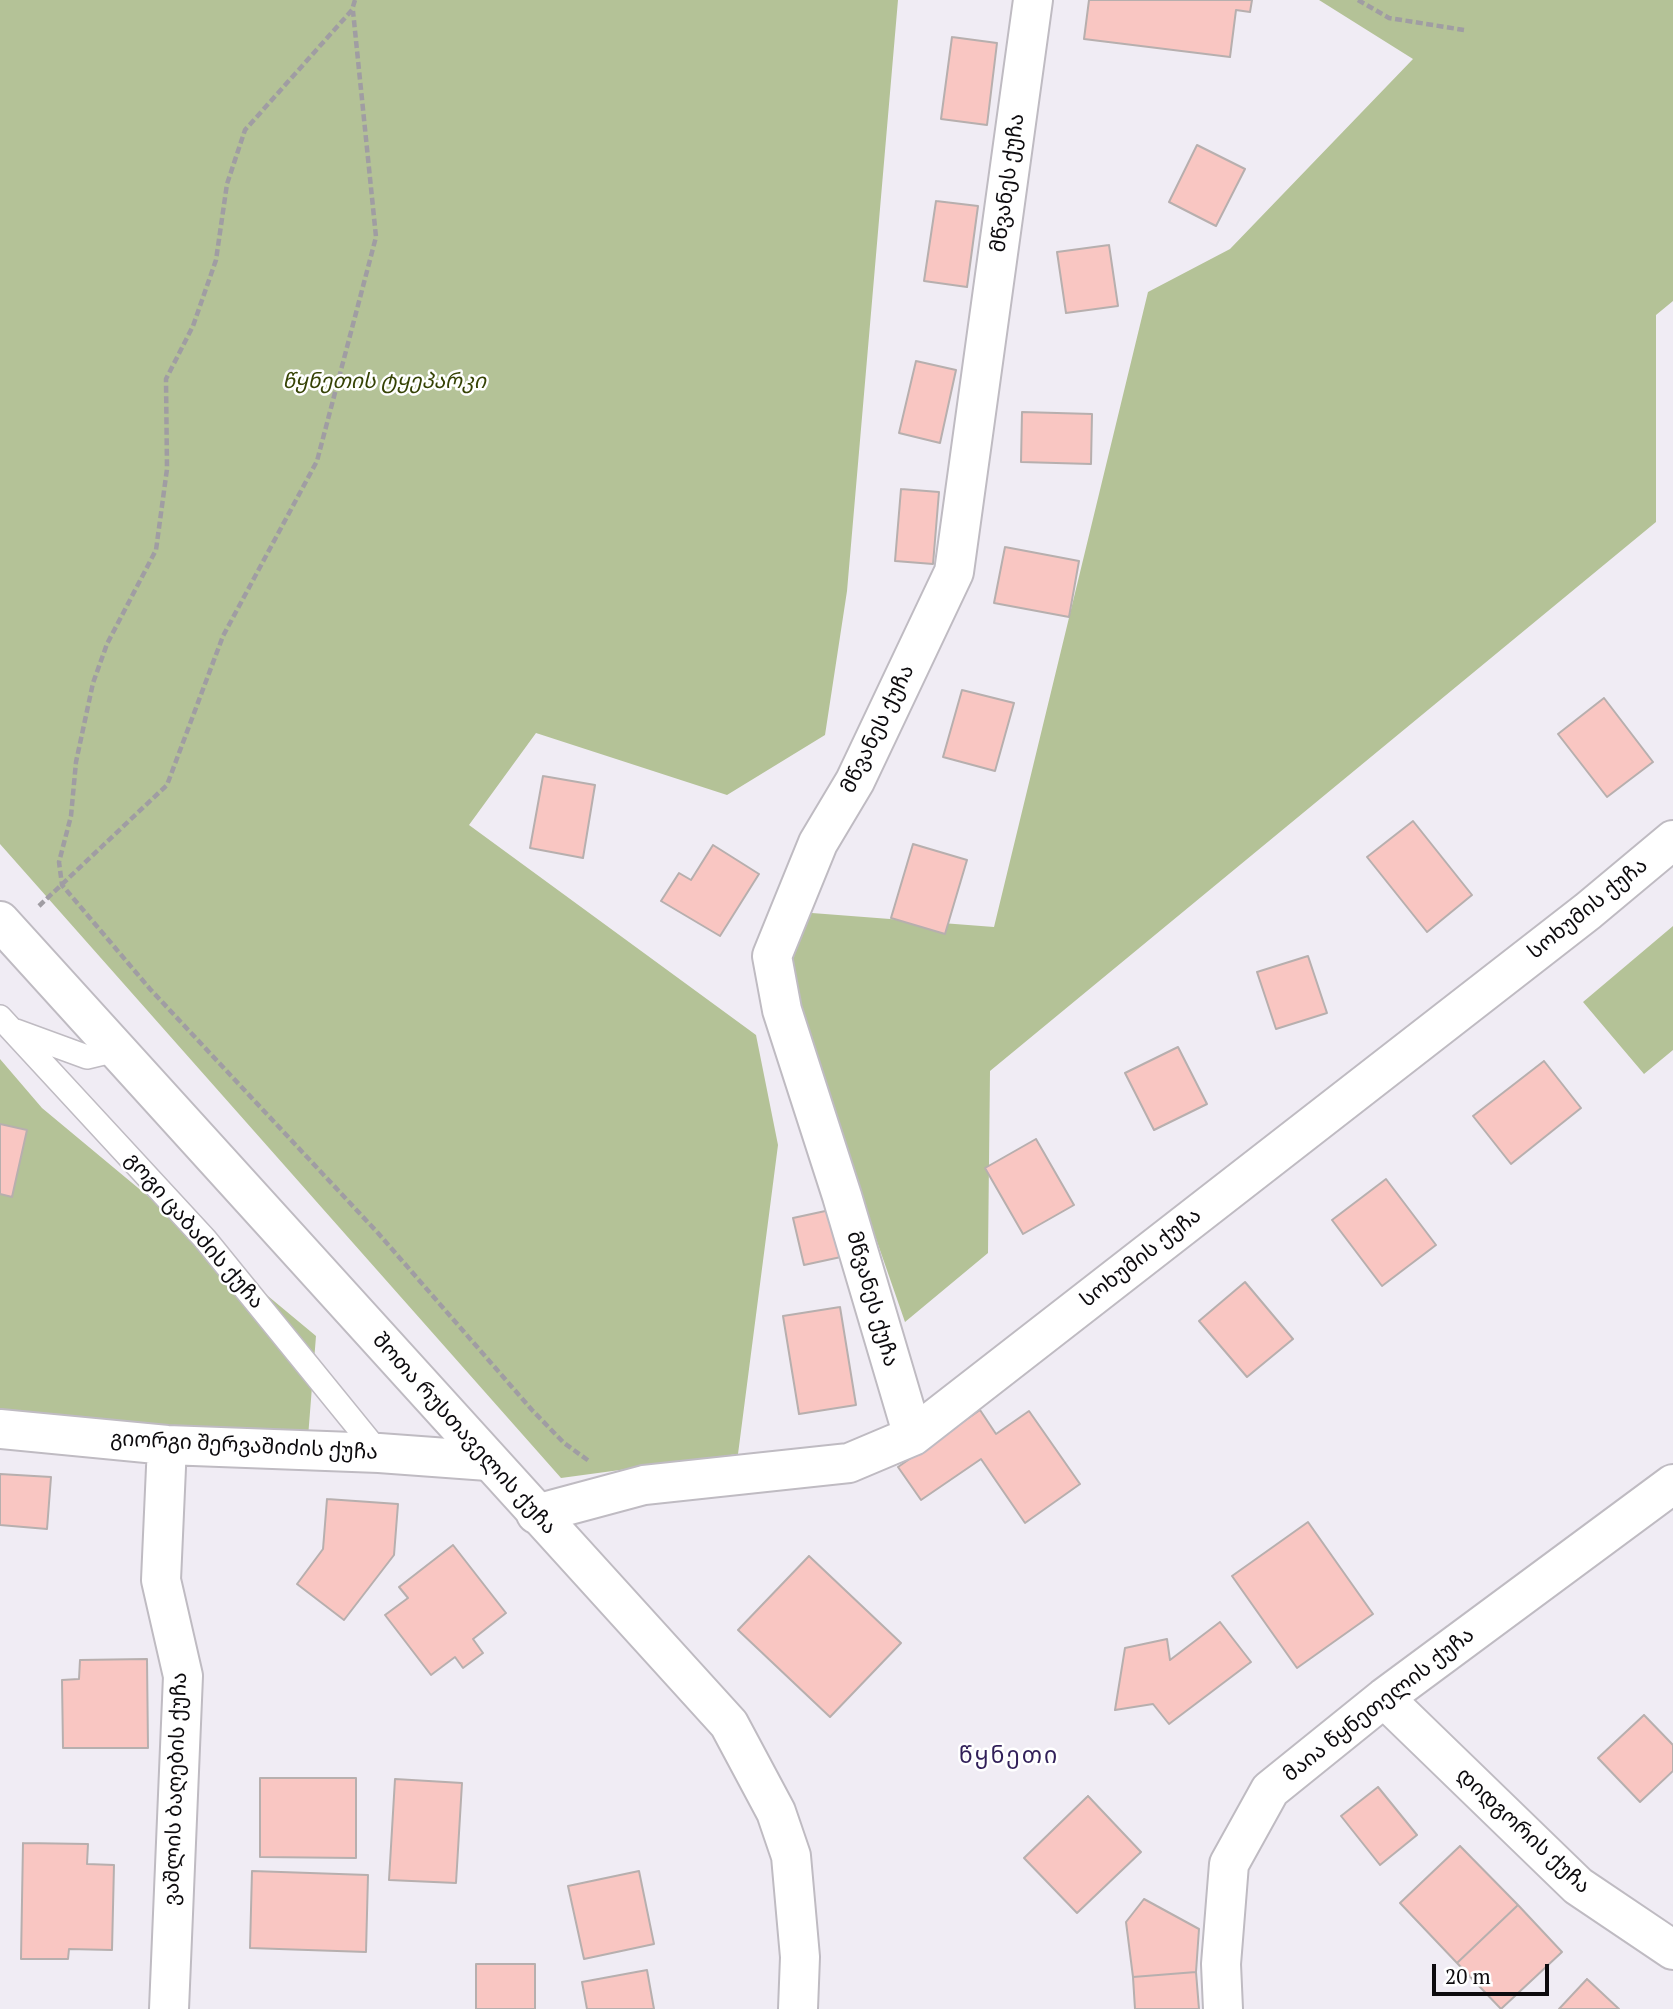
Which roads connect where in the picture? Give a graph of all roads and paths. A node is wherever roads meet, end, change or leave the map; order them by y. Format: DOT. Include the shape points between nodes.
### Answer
graph roads {
  1 [pos="355,0"];
  2 [pos="1033,0"];
  3 [pos="1359,0"];
  4 [pos="352,10"];
  5 [pos="1464,30"];
  6 [pos="1673,840"];
  7 [pos="62,884"];
  8 [pos="0,922"];
  9 [pos="4,1024"];
  10 [pos="116,1050"];
  11 [pos="0,1429"];
  12 [pos="913,1436"];
  13 [pos="167,1445"];
  14 [pos="379,1453"];
  15 [pos="488,1461"];
  16 [pos="592,1463"];
  17 [pos="1673,1484"];
  18 [pos="537,1514"];
  19 [pos="1384,1698"];
  20 [pos="1673,1950"];
  21 [pos="169,2009"];
  22 [pos="798,2009"];
  23 [pos="1223,2009"];
  1 -- 4 [label="path"];
  2 -- 12 [label="street, მწვანეს ქუჩა" via="954,572 855,781 818,843 772,956 782,1010"];
  3 -- 5 [label="path" via="1389,18"];
  4 -- 7 [label="path" via="245,130 227,184 216,260 193,327 166,379 167,469 156,551 107,644 93,683 59,862"];
  4 -- 7 [label="path" via="376,237 317,461 223,636 167,785"];
  6 -- 12 [label="street, სოხუმის ქუჩა"];
  7 -- 16 [label="path" via="149,989 379,1233 532,1410 564,1443"];
  8 -- 10 [label="street, შოთა რუსთაველის ქუჩა"];
  9 -- 10 [label="lane" via="87,1057"];
  9 -- 14 [label="lane, გოგი ცაბაძის ქუჩა" via="205,1239"];
  10 -- 15 [label="street, შოთა რუსთაველის ქუჩა"];
  11 -- 13 [label="street, გიორგი შერვაშიძის ქუჩა"];
  12 -- 18 [label="street, სოხუმის ქუჩა" via="849,1463 644,1485"];
  13 -- 14 [label="street, გიორგი შერვაშიძის ქუჩა"];
  13 -- 21 [label="street, ვაშლის ბაღების ქუჩა" via="161,1580 183,1676"];
  14 -- 15 [label="street, გიორგი შერვაშიძის ქუჩა"];
  15 -- 18 [label="street, შოთა რუსთაველის ქუჩა"];
  17 -- 19 [label="street, მაია წყნეთელის ქუჩა"];
  18 -- 22 [label="street, შოთა რუსთაველის ქუჩა" via="729,1724 776,1812 791,1856 800,1956"];
  19 -- 20 [label="street, დიდგორის ქუჩა" via="1578,1886"];
  19 -- 23 [label="street, მაია წყნეთელის ქუჩა" via="1269,1790 1229,1864 1221,1964"];
}
